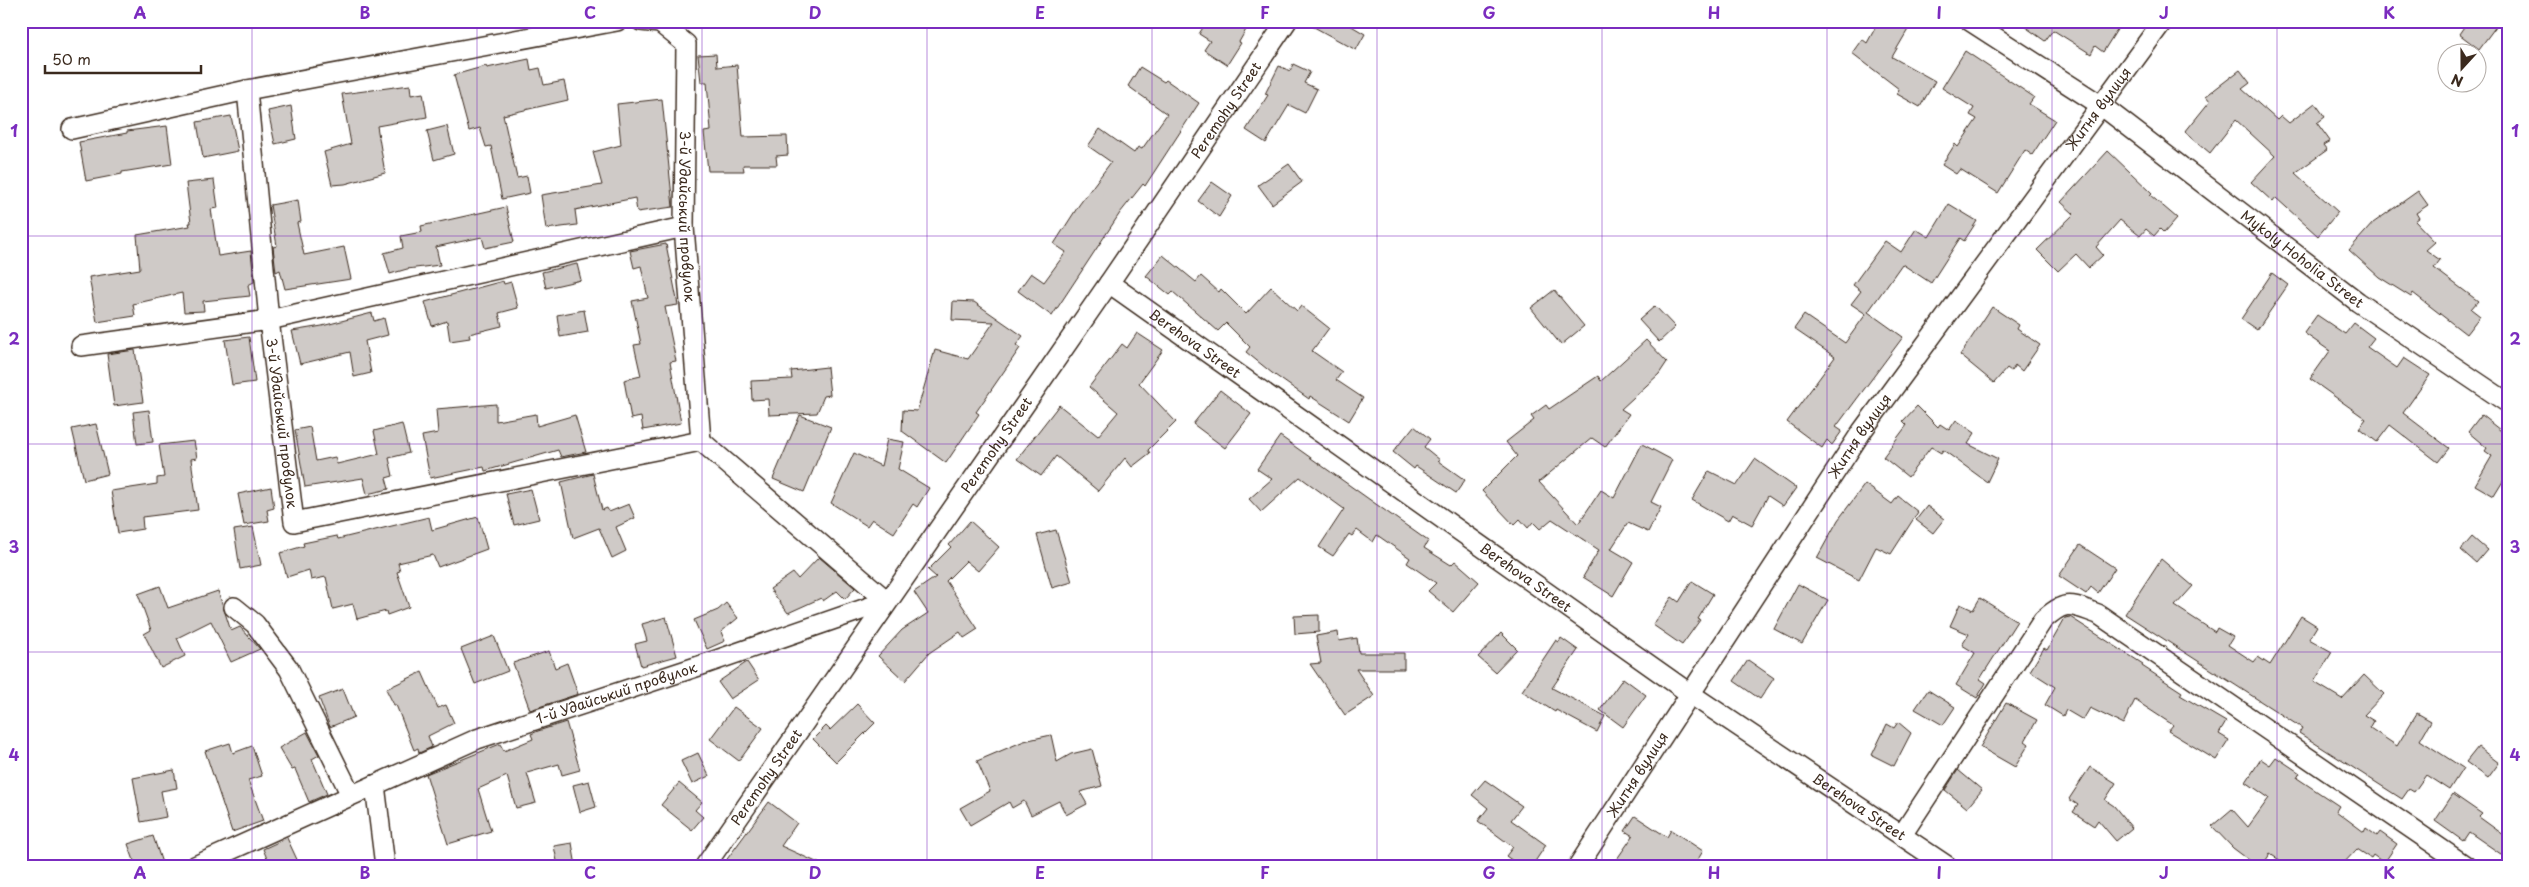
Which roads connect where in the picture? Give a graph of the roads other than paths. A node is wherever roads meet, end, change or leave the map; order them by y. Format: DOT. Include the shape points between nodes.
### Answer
graph roads {
  1 [pos="617,21"];
  2 [pos="641,21"];
  3 [pos="1287,21"];
  4 [pos="1970,21"];
  5 [pos="2163,21"];
  6 [pos="247,90"];
  7 [pos="2102,106"];
  8 [pos="72,129"];
  9 [pos="684,227"];
  10 [pos="1109,283"];
  11 [pos="269,320"];
  12 [pos="81,346"];
  13 [pos="2508,403"];
  14 [pos="701,441"];
  15 [pos="887,601"];
  16 [pos="234,607"];
  17 [pos="1689,693"];
  18 [pos="375,785"];
  19 [pos="351,795"];
  20 [pos="1902,835"];
  21 [pos="195,866"];
  22 [pos="385,866"];
  23 [pos="705,866"];
  24 [pos="1578,866"];
  25 [pos="1947,866"];
  26 [pos="2466,866"];
  1 -- 6 [label="street"];
  2 -- 9 [label="street, 3-й Удайський провулок" via="660,23 686,44"];
  3 -- 10 [label="street, Peremohy Street"];
  4 -- 7 [label="street, Mykoly Hoholia Street"];
  5 -- 7 [label="street, Житня вулиця"];
  6 -- 8 [label="street"];
  6 -- 11 [label="street, 3-й Удайський провулок"];
  7 -- 13 [label="street, Mykoly Hoholia Street" via="2358,302"];
  7 -- 17 [label="street, Житня вулиця" via="1862,431"];
  9 -- 11 [label="street"];
  9 -- 14 [label="street, 3-й Удайський провулок"];
  10 -- 15 [label="street, Peremohy Street"];
  10 -- 17 [label="street, Berehova Street"];
  11 -- 12 [label="street"];
  11 -- 14 [label="street, 3-й Удайський провулок" via="294,522"];
  14 -- 15 [label="street"];
  15 -- 18 [label="street, 1-й Удайський провулок" via="477,739"];
  15 -- 23 [label="street, Peremohy Street"];
  16 -- 19 [label="street" via="255,624 289,669"];
  17 -- 20 [label="street, Berehova Street"];
  17 -- 24 [label="street, Житня вулиця"];
  18 -- 19 [label="street, 1-й Удайський провулок"];
  18 -- 22 [label="street"];
  19 -- 21 [label="street, 1-й Удайський провулок"];
  20 -- 25 [label="street, Berehova Street"];
  20 -- 26 [label="street" via="2043,620 2058,606 2074,605 2098,614"];
}
